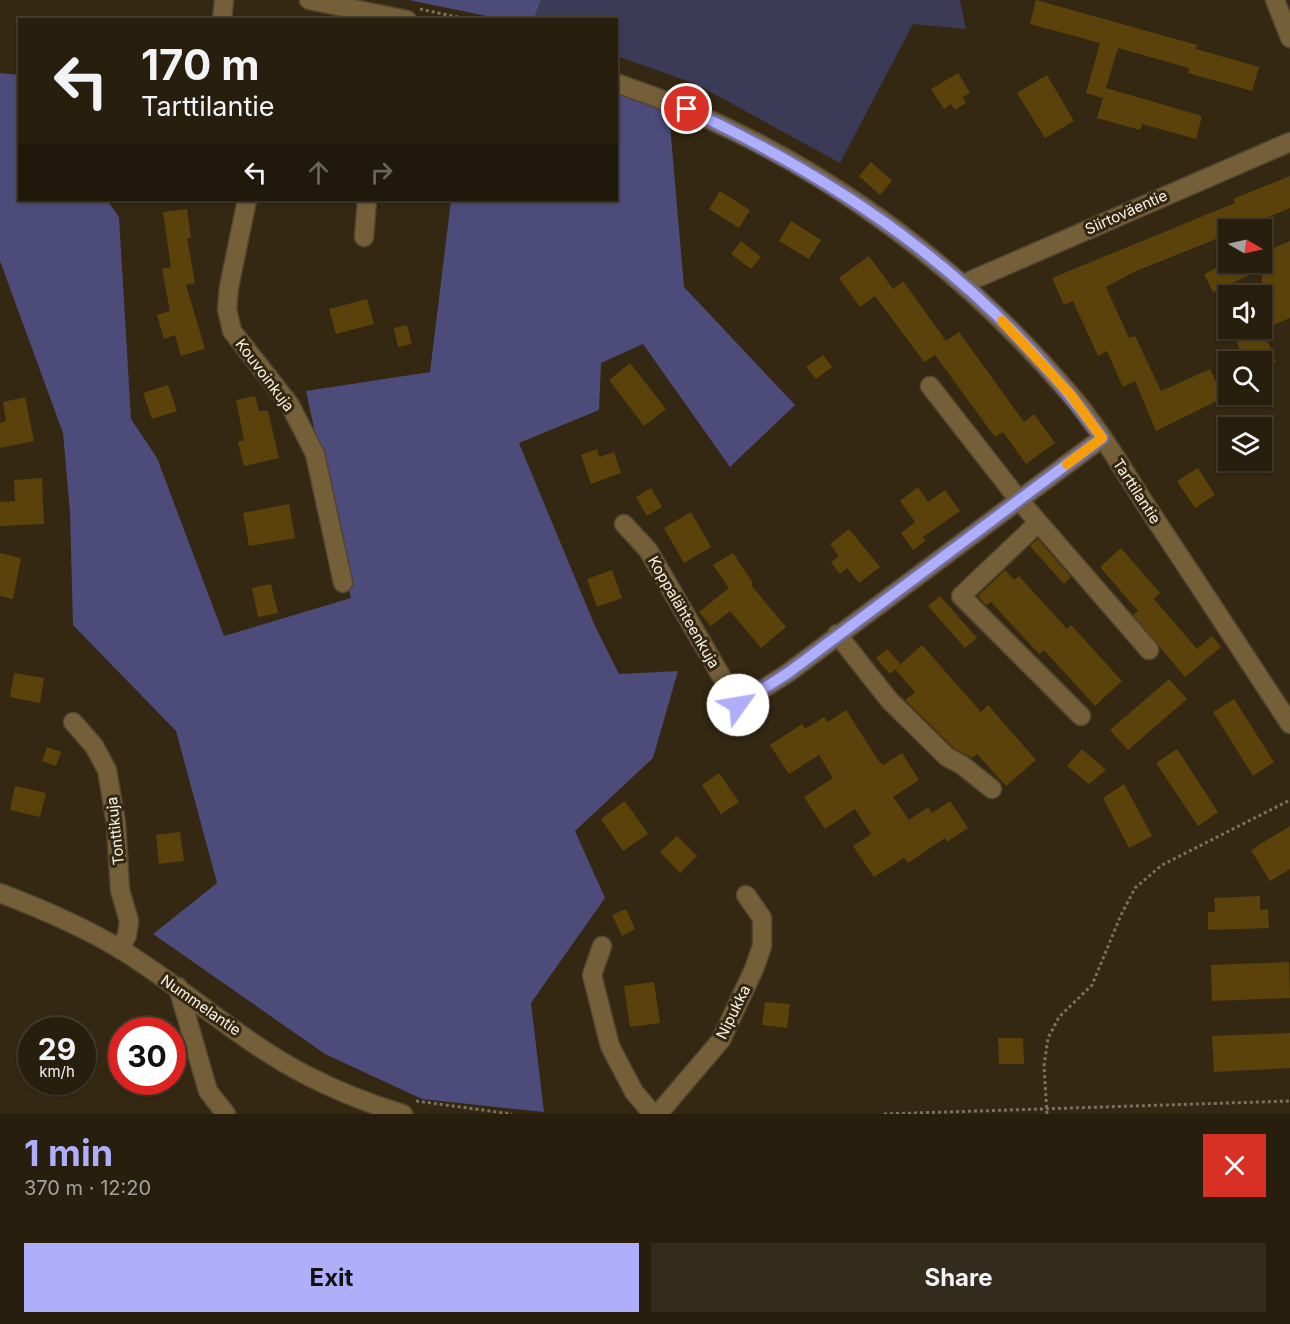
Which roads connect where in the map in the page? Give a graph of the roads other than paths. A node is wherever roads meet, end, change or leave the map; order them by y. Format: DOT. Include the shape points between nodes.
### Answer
graph roads {
  1 [pos="224,0"];
  2 [pos="309,0"];
  3 [pos="1275,0"];
  4 [pos="222,18"];
  5 [pos="385,18"];
  6 [pos="1290,38"];
  7 [pos="618,84"];
  8 [pos="1290,142"];
  9 [pos="247,201"];
  10 [pos="367,201"];
  11 [pos="364,237"];
  12 [pos="963,284"];
  13 [pos="930,386"];
  14 [pos="1102,438"];
  15 [pos="1019,500"];
  16 [pos="1038,523"];
  17 [pos="624,524"];
  18 [pos="343,583"];
  19 [pos="837,634"];
  20 [pos="1149,650"];
  21 [pos="1081,716"];
  22 [pos="73,722"];
  23 [pos="1290,724"];
  24 [pos="992,789"];
  25 [pos="0,893"];
  26 [pos="746,895"];
  27 [pos="602,946"];
  28 [pos="120,949"];
  29 [pos="178,987"];
  30 [pos="208,1091"];
  31 [pos="409,1107"];
  32 [pos="217,1114"];
  33 [pos="226,1114"];
  34 [pos="653,1114"];
  35 [pos="658,1114"];
  1 -- 4 [label="street"];
  2 -- 5 [label="street"];
  3 -- 6 [label="street"];
  7 -- 12 [label="street, Tarttilantie" via="672,102 794,163 877,216"];
  8 -- 12 [label="street, Siirtoväentie"];
  9 -- 18 [label="street, Kouvoinkuja" via="229,287 227,309 232,331 290,405 315,454"];
  10 -- 11 [label="street"];
  12 -- 14 [label="street, Tarttilantie" via="1020,338"];
  13 -- 15 [label="street"];
  14 -- 15 [label="street"];
  14 -- 23 [label="street, Tarttilantie"];
  15 -- 16 [label="street"];
  15 -- 19 [label="street"];
  16 -- 20 [label="street"];
  16 -- 21 [label="street" via="961,596"];
  17 -- 19 [label="street, Koppalähteenkuja" via="648,550 738,705 788,673"];
  19 -- 24 [label="street" via="890,701 947,757"];
  22 -- 28 [label="street, Tonttikuja" via="107,770 116,824 120,890 129,921 128,935"];
  25 -- 28 [label="street, Nummelantie" via="62,917"];
  26 -- 35 [label="street, Nipukka" via="762,918 762,946 754,969 721,1040"];
  27 -- 34 [label="street" via="592,975 609,1046 634,1092"];
  28 -- 29 [label="street, Nummelantie"];
  29 -- 30 [label="street"];
  29 -- 31 [label="street, Nummelantie" via="305,1074 366,1102"];
  30 -- 32 [label="street"];
  30 -- 33 [label="street"];
}
